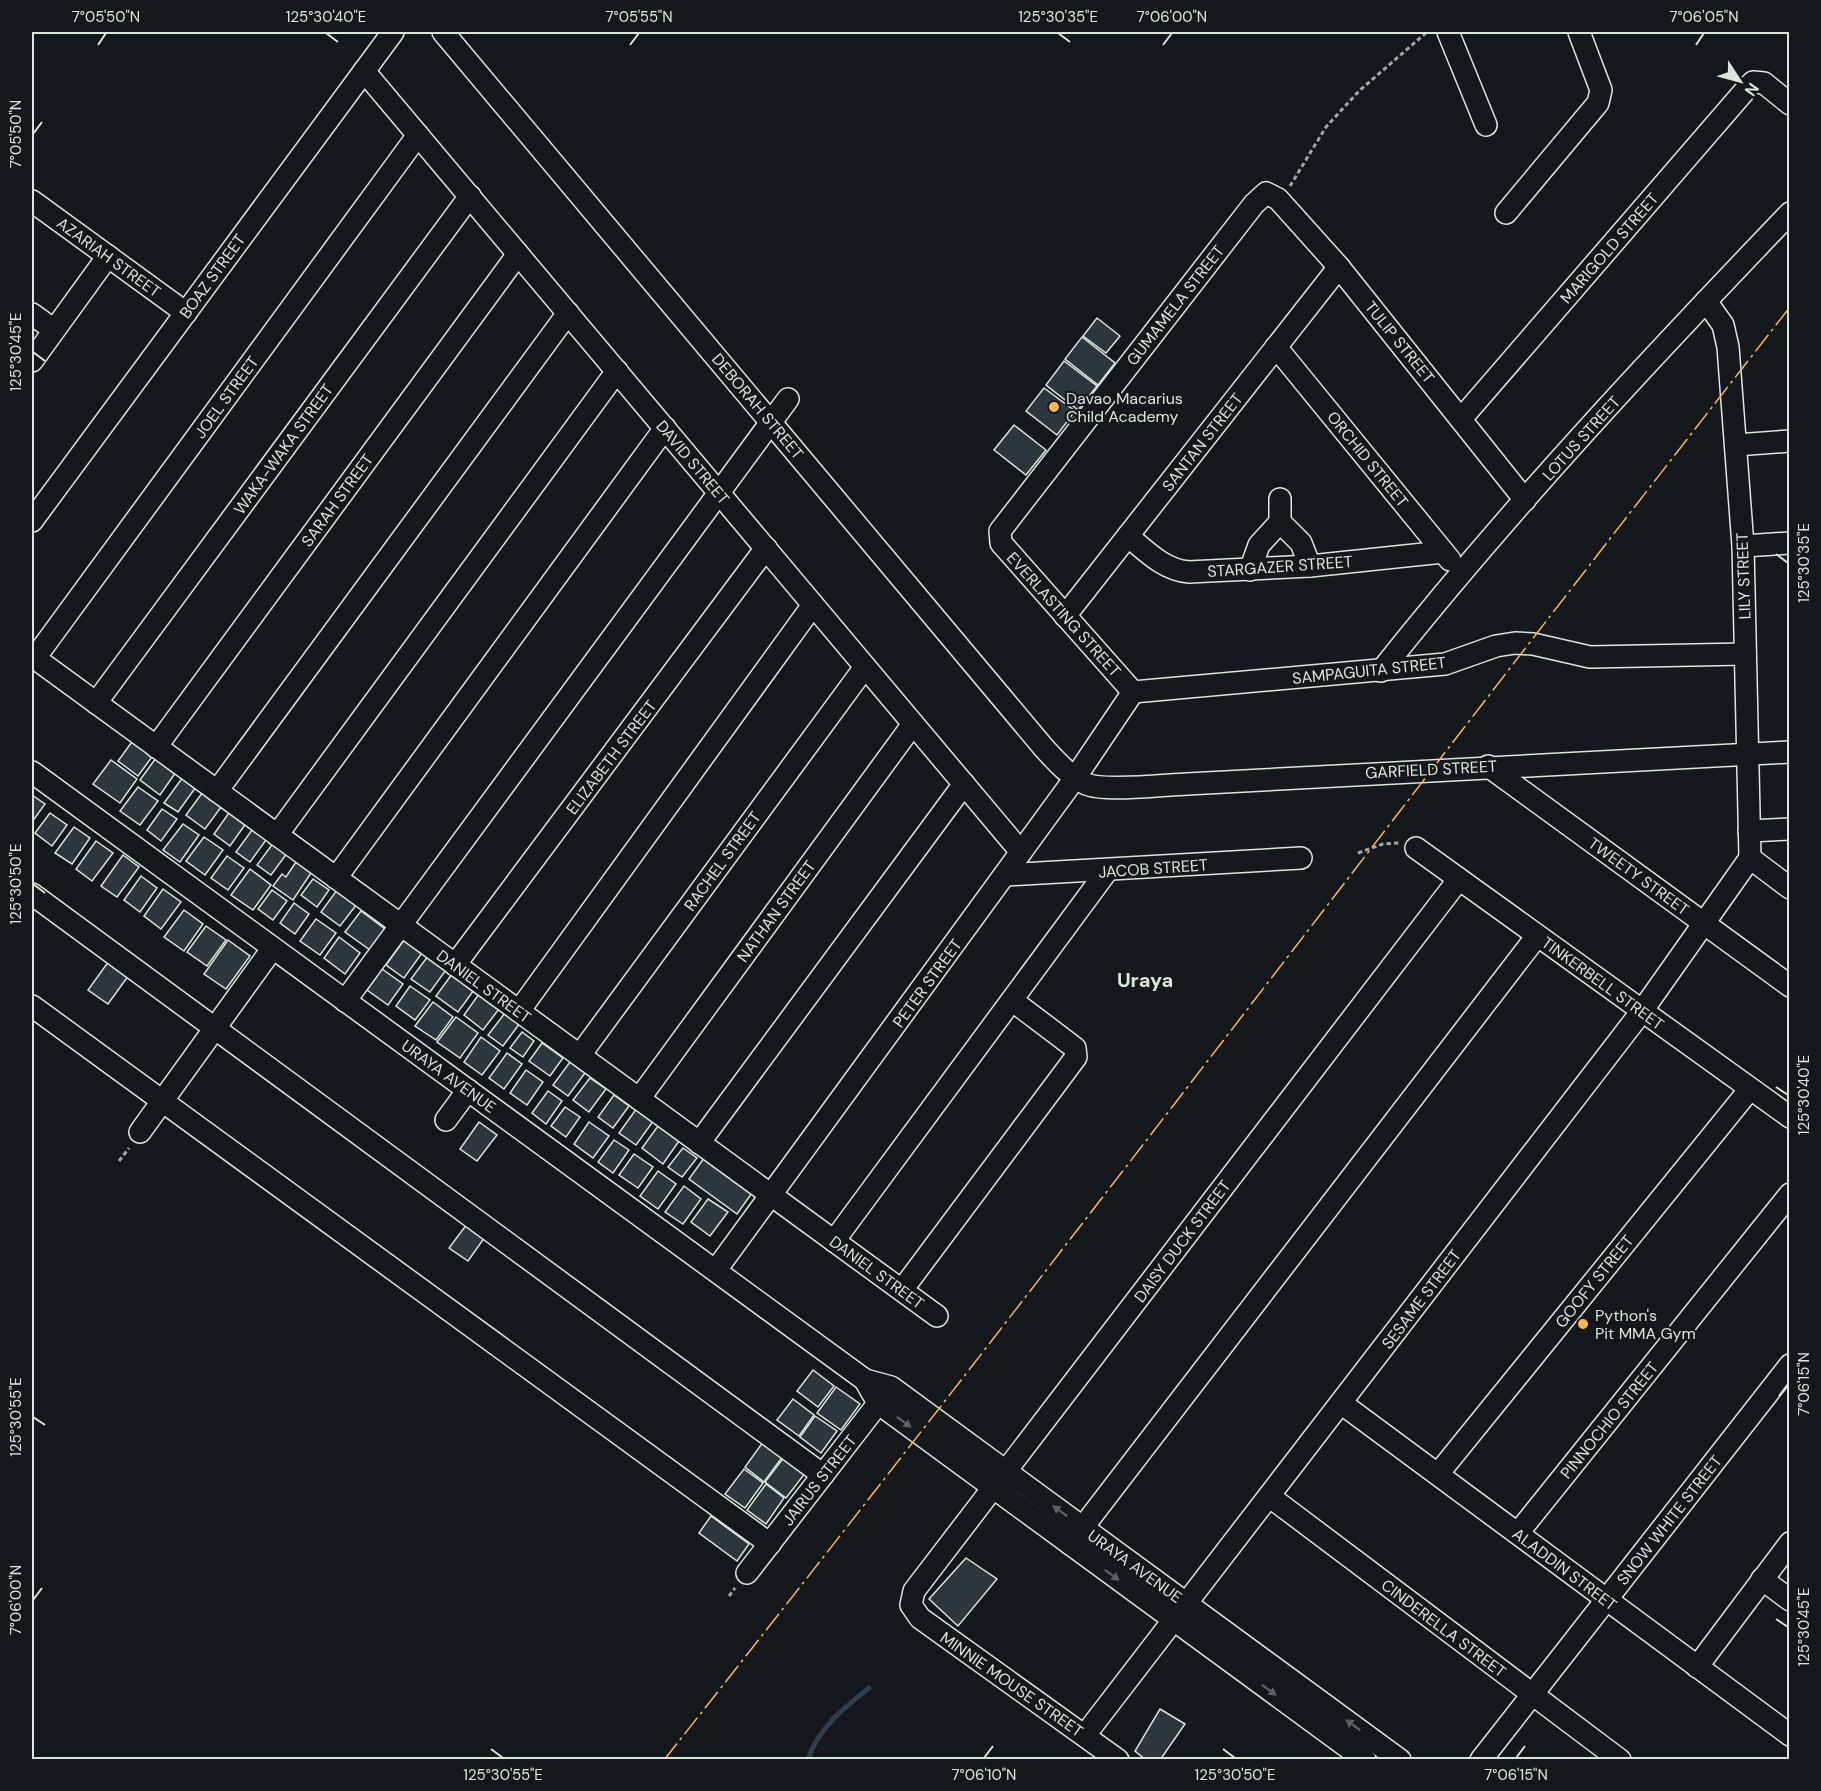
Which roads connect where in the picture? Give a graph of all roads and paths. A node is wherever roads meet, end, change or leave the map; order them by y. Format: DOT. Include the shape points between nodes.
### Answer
graph roads {
  1 [pos="393,32"];
  2 [pos="443,32"];
  3 [pos="1426,32"];
  4 [pos="1448,32"];
  5 [pos="1579,32"];
  6 [pos="364,70"];
  7 [pos="1790,104"];
  8 [pos="1486,125"];
  9 [pos="418,135"];
  10 [pos="470,196"];
  11 [pos="1272,196"];
  12 [pos="32,201"];
  13 [pos="1506,213"];
  14 [pos="1790,213"];
  15 [pos="518,254"];
  16 [pos="108,256"];
  17 [pos="1339,267"];
  18 [pos="1706,301"];
  19 [pos="186,313"];
  20 [pos="568,313"];
  21 [pos="32,314"];
  22 [pos="54,330"];
  23 [pos="1276,347"];
  24 [pos="32,361"];
  25 [pos="617,371"];
  26 [pos="789,399"];
  27 [pos="1461,419"];
  28 [pos="771,422"];
  29 [pos="665,428"];
  30 [pos="1790,441"];
  31 [pos="1736,445"];
  32 [pos="719,493"];
  33 [pos="1280,500"];
  34 [pos="1525,500"];
  35 [pos="32,520"];
  36 [pos="1280,522"];
  37 [pos="999,535"];
  38 [pos="1128,536"];
  39 [pos="1790,543"];
  40 [pos="1743,546"];
  41 [pos="766,548"];
  42 [pos="1443,552"];
  43 [pos="1310,566"];
  44 [pos="1250,570"];
  45 [pos="1460,571"];
  46 [pos="813,605"];
  47 [pos="1065,616"];
  48 [pos="1745,654"];
  49 [pos="33,657"];
  50 [pos="866,667"];
  51 [pos="1380,670"];
  52 [pos="1133,692"];
  53 [pos="96,703"];
  54 [pos="914,724"];
  55 [pos="156,747"];
  56 [pos="1790,752"];
  57 [pos="1748,754"];
  58 [pos="1488,766"];
  59 [pos="32,772"];
  60 [pos="1075,778"];
  61 [pos="964,784"];
  62 [pos="217,791"];
  63 [pos="1790,829"];
  64 [pos="1749,831"];
  65 [pos="277,835"];
  66 [pos="1416,848"];
  67 [pos="1021,852"];
  68 [pos="1358,853"];
  69 [pos="1302,858"];
  70 [pos="1750,858"];
  71 [pos="1107,871"];
  72 [pos="1005,875"];
  73 [pos="336,878"];
  74 [pos="1459,879"];
  75 [pos="1790,888"];
  76 [pos="32,894"];
  77 [pos="1704,923"];
  78 [pos="401,925"];
  79 [pos="1537,936"];
  80 [pos="273,949"];
  81 [pos="456,965"];
  82 [pos="1790,986"];
  83 [pos="345,1001"];
  84 [pos="1013,1001"];
  85 [pos="32,1006"];
  86 [pos="519,1011"];
  87 [pos="1641,1011"];
  88 [pos="215,1029"];
  89 [pos="579,1055"];
  90 [pos="1750,1089"];
  91 [pos="468,1090"];
  92 [pos="639,1099"];
  93 [pos="162,1101"];
  94 [pos="1790,1117"];
  95 [pos="446,1120"];
  96 [pos="140,1132"];
  97 [pos="699,1143"];
  98 [pos="1790,1194"];
  99 [pos="771,1195"];
  100 [pos="834,1241"];
  101 [pos="716,1270"];
  102 [pos="902,1290"];
  103 [pos="937,1316"];
  104 [pos="1790,1365"];
  105 [pos="884,1395"];
  106 [pos="1341,1403"];
  107 [pos="1438,1474"];
  108 [pos="823,1475"];
  109 [pos="1000,1480"];
  110 [pos="1269,1496"];
  111 [pos="1518,1533"];
  112 [pos="1076,1536"];
  113 [pos="1790,1543"];
  114 [pos="770,1544"];
  115 [pos="747,1573"];
  116 [pos="1762,1580"];
  117 [pos="1606,1599"];
  118 [pos="1790,1600"];
  119 [pos="911,1605"];
  120 [pos="1180,1612"];
  121 [pos="1697,1667"];
  122 [pos="1532,1694"];
  123 [pos="1313,1709"];
  124 [pos="1086,1735"];
  125 [pos="1790,1735"];
  126 [pos="1118,1760"];
  127 [pos="1365,1760"];
  128 [pos="1400,1760"];
  129 [pos="1481,1760"];
  130 [pos="1620,1760"];
  1 -- 6 [label="street, BOAZ STREET"];
  2 -- 28 [label="street, DEBORAH STREET"];
  3 -- 11 [label="path" via="1359,91 1326,127 1293,182"];
  4 -- 8 [label="street"];
  5 -- 13 [label="street" via="1601,90 1598,103"];
  6 -- 9 [label="street, DAVID STREET"];
  6 -- 19 [label="street, BOAZ STREET"];
  7 -- 27 [label="street, MARIGOLD STREET" via="1759,81 1748,87"];
  9 -- 10 [label="street, DAVID STREET"];
  9 -- 49 [label="street, JOEL STREET"];
  10 -- 15 [label="street, DAVID STREET"];
  10 -- 53 [label="street, WAKA-WAKA STREET"];
  11 -- 17 [label="street, TULIP STREET"];
  11 -- 37 [label="street, GUMAMELA STREET" via="1254,204 1002,526"];
  12 -- 16 [label="street, AZARIAH STREET"];
  14 -- 18 [label="street, LOTUS STREET"];
  15 -- 20 [label="street, DAVID STREET"];
  15 -- 55 [label="street, SARAH STREET"];
  16 -- 19 [label="street, AZARIAH STREET"];
  16 -- 22 [label="street"];
  17 -- 23 [label="street, SANTAN STREET"];
  17 -- 27 [label="street, TULIP STREET"];
  18 -- 31 [label="street, LILY STREET" via="1726,334"];
  18 -- 34 [label="street, LOTUS STREET"];
  19 -- 35 [label="street, BOAZ STREET"];
  20 -- 25 [label="street, DAVID STREET"];
  20 -- 62 [label="street"];
  21 -- 22 [label="street"];
  22 -- 24 [label="street"];
  23 -- 38 [label="street, SANTAN STREET"];
  23 -- 42 [label="street, ORCHID STREET"];
  25 -- 29 [label="street, DAVID STREET"];
  25 -- 65 [label="street"];
  26 -- 28 [label="street"];
  27 -- 34 [label="street, TULIP STREET"];
  28 -- 32 [label="street"];
  28 -- 60 [label="street, DEBORAH STREET" via="1044,748"];
  29 -- 32 [label="street, DAVID STREET"];
  29 -- 73 [label="street"];
  30 -- 31 [label="street"];
  31 -- 40 [label="street, LILY STREET"];
  32 -- 41 [label="street, DAVID STREET"];
  32 -- 78 [label="street"];
  33 -- 36 [label="street"];
  34 -- 45 [label="street, LOTUS STREET"];
  36 -- 43 [label="street" via="1301,543"];
  36 -- 44 [label="street" via="1259,545"];
  37 -- 47 [label="street, EVERLASTING STREET" via="1001,543"];
  38 -- 44 [label="street, STARGAZER STREET" via="1177,571"];
  38 -- 47 [label="street, SANTAN STREET"];
  39 -- 40 [label="street"];
  40 -- 48 [label="street, LILY STREET"];
  41 -- 46 [label="street, DAVID STREET"];
  41 -- 81 [label="street, ELIZABETH STREET"];
  42 -- 43 [label="street, STARGAZER STREET"];
  42 -- 45 [label="street, ORCHID STREET"];
  43 -- 44 [label="street, STARGAZER STREET"];
  45 -- 51 [label="street, LOTUS STREET"];
  46 -- 50 [label="street, DAVID STREET"];
  46 -- 86 [label="street"];
  47 -- 52 [label="street, EVERLASTING STREET"];
  48 -- 51 [label="street, SAMPAGUITA STREET" via="1590,657 1533,644 1515,644 1496,646 1445,664"];
  48 -- 57 [label="street, LILY STREET"];
  49 -- 53 [label="street, DANIEL STREET"];
  50 -- 54 [label="street, DAVID STREET"];
  50 -- 89 [label="street, RACHEL STREET"];
  51 -- 52 [label="street, SAMPAGUITA STREET"];
  52 -- 60 [label="street, PETER STREET"];
  53 -- 55 [label="street, DANIEL STREET"];
  54 -- 61 [label="street, DAVID STREET"];
  54 -- 92 [label="street, NATHAN STREET"];
  55 -- 62 [label="street, DANIEL STREET"];
  56 -- 57 [label="street, GARFIELD STREET"];
  57 -- 58 [label="street, GARFIELD STREET"];
  57 -- 64 [label="street, LILY STREET"];
  58 -- 60 [label="street, GARFIELD STREET" via="1103,787"];
  58 -- 77 [label="street, TWEETY STREET"];
  59 -- 80 [label="street, URAYA AVENUE"];
  60 -- 67 [label="street, PETER STREET"];
  61 -- 67 [label="street, DAVID STREET"];
  61 -- 97 [label="street"];
  62 -- 65 [label="street, DANIEL STREET"];
  63 -- 64 [label="street"];
  64 -- 70 [label="street, LILY STREET"];
  65 -- 73 [label="street, DANIEL STREET"];
  66 -- 68 [label="path" via="1394,842"];
  66 -- 74 [label="street, TINKERBELL STREET"];
  67 -- 72 [label="street, PETER STREET"];
  69 -- 71 [label="street, JACOB STREET"];
  70 -- 75 [label="street"];
  70 -- 77 [label="street, SESAME STREET"];
  71 -- 72 [label="street, JACOB STREET"];
  71 -- 84 [label="street"];
  72 -- 99 [label="street, PETER STREET"];
  73 -- 78 [label="street, DANIEL STREET"];
  74 -- 79 [label="street, TINKERBELL STREET"];
  74 -- 109 [label="street, DAISY DUCK STREET"];
  76 -- 88 [label="street"];
  77 -- 82 [label="street, TWEETY STREET"];
  77 -- 87 [label="street, SESAME STREET"];
  78 -- 81 [label="street, DANIEL STREET"];
  78 -- 83 [label="street"];
  79 -- 87 [label="street, TINKERBELL STREET"];
  79 -- 112 [label="street"];
  80 -- 83 [label="street, URAYA AVENUE"];
  80 -- 88 [label="street"];
  81 -- 86 [label="street, DANIEL STREET"];
  83 -- 91 [label="street, URAYA AVENUE"];
  84 -- 100 [label="street"];
  84 -- 102 [label="street" via="1075,1048 1076,1057"];
  85 -- 93 [label="street"];
  86 -- 89 [label="street, DANIEL STREET"];
  87 -- 90 [label="street, TINKERBELL STREET"];
  87 -- 106 [label="street, SESAME STREET"];
  88 -- 93 [label="street"];
  88 -- 108 [label="street"];
  89 -- 92 [label="street, DANIEL STREET"];
  90 -- 94 [label="street, TINKERBELL STREET"];
  90 -- 107 [label="street, GOOFY STREET"];
  91 -- 95 [label="street"];
  91 -- 101 [label="street, URAYA AVENUE"];
  92 -- 97 [label="street, DANIEL STREET"];
  93 -- 96 [label="street"];
  93 -- 114 [label="street"];
  97 -- 99 [label="street, DANIEL STREET"];
  98 -- 111 [label="street, PINNOCHIO STREET"];
  99 -- 100 [label="street, DANIEL STREET"];
  99 -- 101 [label="street, PETER STREET"];
  100 -- 102 [label="street, DANIEL STREET"];
  101 -- 105 [label="street, URAYA AVENUE"];
  102 -- 103 [label="street, DANIEL STREET"];
  104 -- 117 [label="street, SNOW WHITE STREET"];
  105 -- 108 [label="street, JAIRUS STREET"];
  105 -- 109 [label="street, URAYA AVENUE"];
  106 -- 107 [label="street, ALADDIN STREET"];
  106 -- 110 [label="street, SESAME STREET"];
  107 -- 111 [label="street, ALADDIN STREET"];
  108 -- 114 [label="street, JAIRUS STREET"];
  109 -- 112 [label="street, URAYA AVENUE"];
  109 -- 119 [label="street, DAISY DUCK STREET" via="915,1591"];
  110 -- 120 [label="street, SESAME STREET"];
  110 -- 122 [label="street, CINDERELLA STREET"];
  111 -- 117 [label="street, ALADDIN STREET"];
  112 -- 120 [label="street, URAYA AVENUE"];
  113 -- 116 [label="street"];
  114 -- 115 [label="street, JAIRUS STREET"];
  116 -- 118 [label="street"];
  116 -- 121 [label="street"];
  117 -- 121 [label="street, ALADDIN STREET"];
  117 -- 122 [label="street, SNOW WHITE STREET"];
  119 -- 124 [label="street, MINNIE MOUSE STREET" via="920,1618"];
  120 -- 123 [label="street, URAYA AVENUE"];
  120 -- 124 [label="street, SESAME STREET"];
  121 -- 125 [label="street, ALADDIN STREET"];
  122 -- 129 [label="street, SNOW WHITE STREET"];
  122 -- 130 [label="street, CINDERELLA STREET"];
  123 -- 127 [label="street, URAYA AVENUE"];
  128 -- 123 [label="street, URAYA AVENUE, one-way"];
  124 -- 126 [label="street, MINNIE MOUSE STREET"];
}
